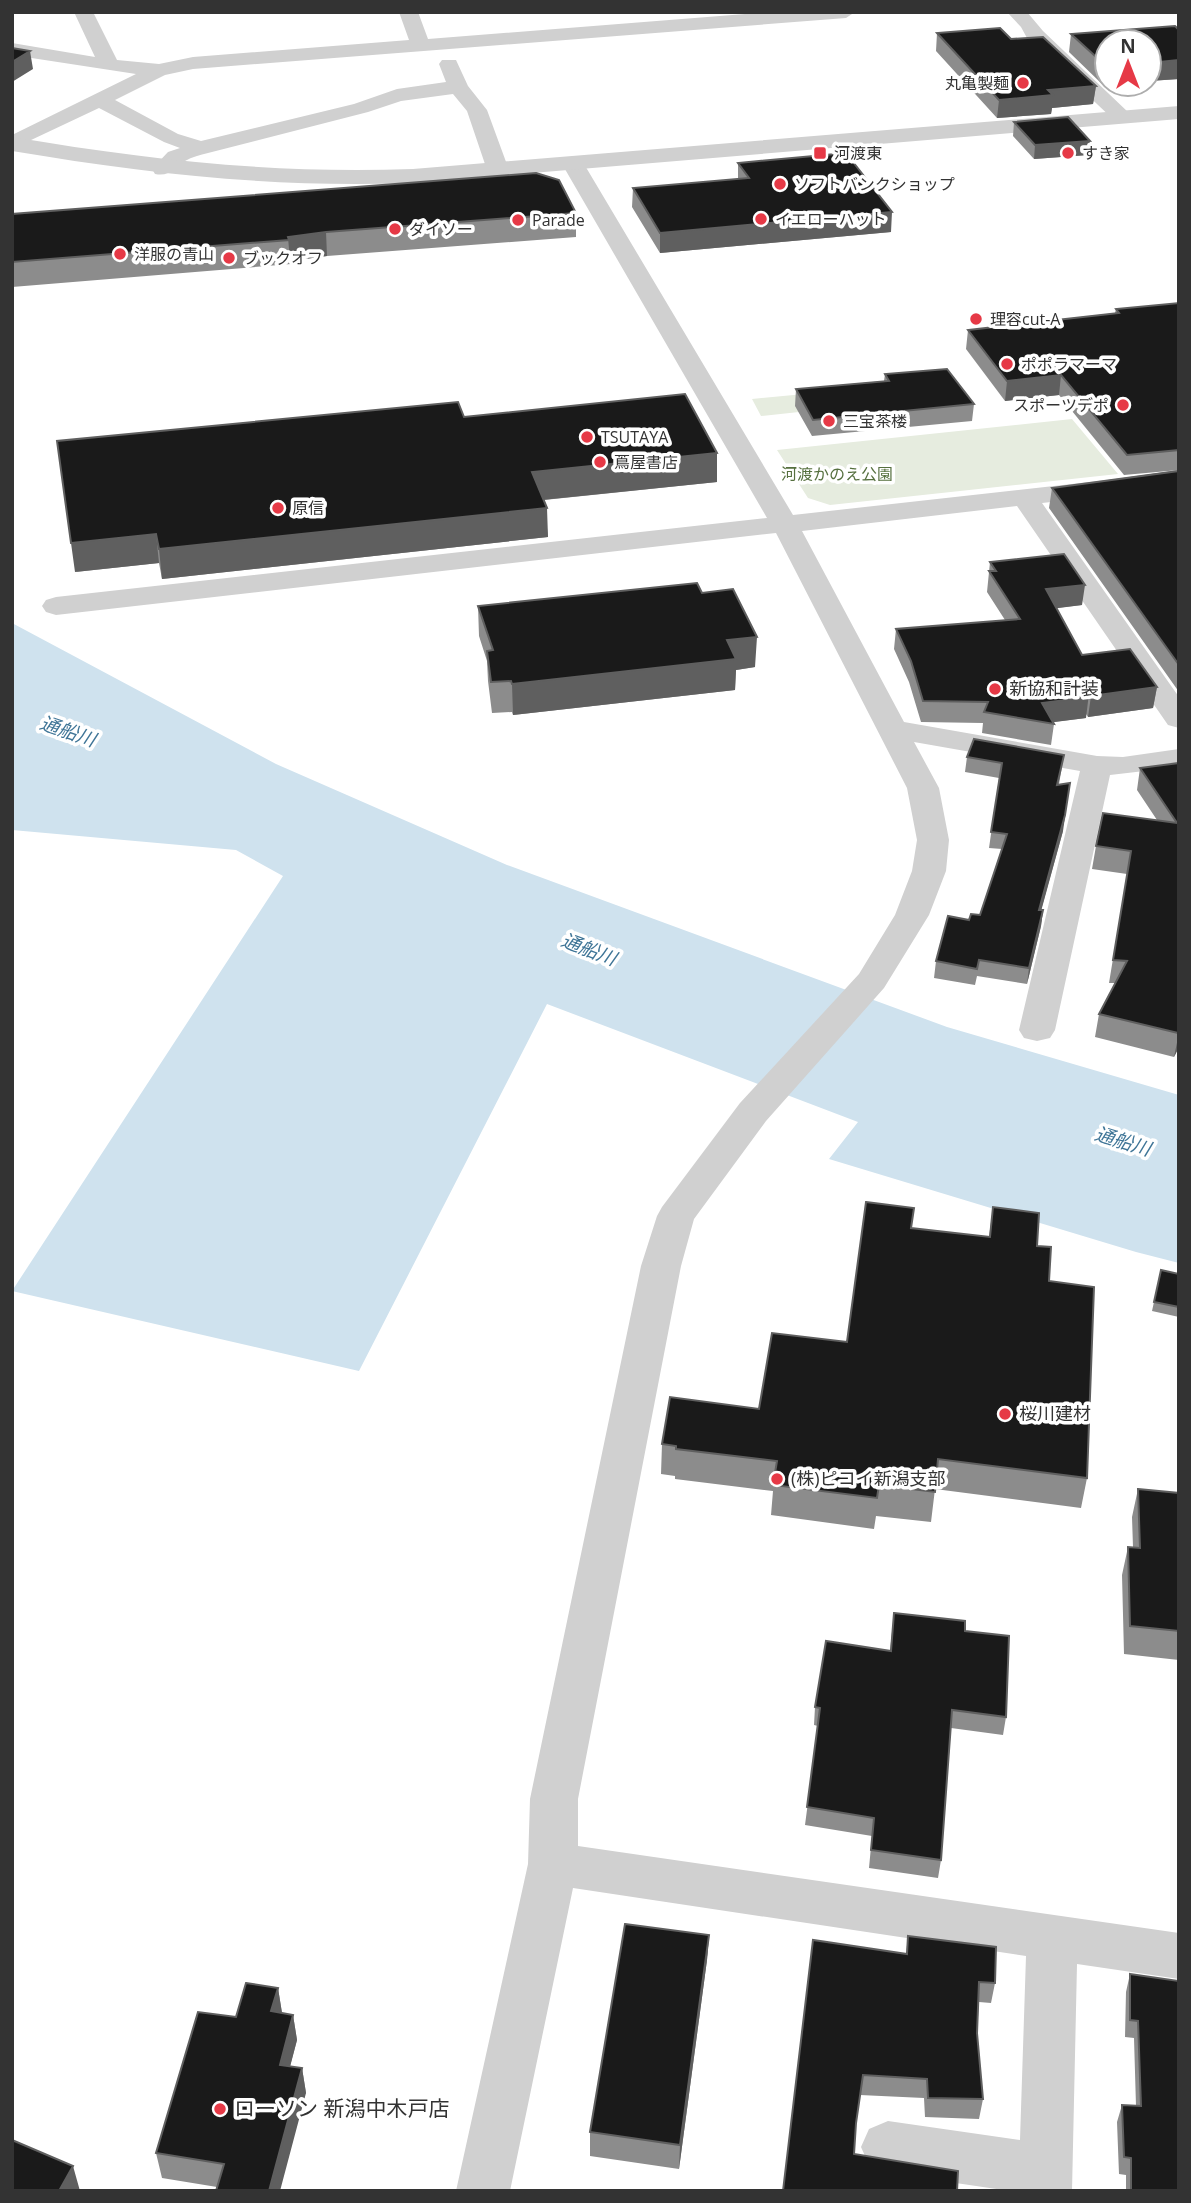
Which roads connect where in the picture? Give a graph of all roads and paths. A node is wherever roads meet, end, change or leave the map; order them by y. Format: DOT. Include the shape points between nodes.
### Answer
graph roads {
  1 [pos="83,12"];
  2 [pos="408,12"];
  3 [pos="846,12"];
  4 [pos="1016,12"];
  5 [pos="799,14"];
  6 [pos="657,20"];
  7 [pos="430,45"];
  8 [pos="12,49"];
  9 [pos="110,65"];
  10 [pos="159,70"];
  11 [pos="458,87"];
  12 [pos="101,101"];
  13 [pos="1179,112"];
  14 [pos="1122,117"];
  15 [pos="12,143"];
  16 [pos="200,148"];
  17 [pos="573,164"];
  18 [pos="163,169"];
  19 [pos="498,170"];
  20 [pos="1179,480"];
  21 [pos="1024,498"];
  22 [pos="784,523"];
  23 [pos="56,606"];
  24 [pos="1179,719"];
  25 [pos="892,729"];
  26 [pos="1179,758"];
  27 [pos="1097,765"];
  28 [pos="1037,1030"];
  29 [pos="553,1864"];
  30 [pos="1052,1936"];
  31 [pos="1179,1956"];
  32 [pos="888,2147"];
  33 [pos="1046,2180"];
  34 [pos="484,2191"];
  1 -- 9 [label="street"];
  2 -- 7 [label="street"];
  3 -- 5 [label="street"];
  4 -- 14 [label="street"];
  5 -- 6 [label="street"];
  6 -- 7 [label="street"];
  7 -- 10 [label="street" via="193,63"];
  7 -- 11 [label="street"];
  8 -- 9 [label="street"];
  9 -- 10 [label="street"];
  10 -- 12 [label="street"];
  11 -- 16 [label="street" via="397,95"];
  11 -- 19 [label="street" via="477,110"];
  12 -- 15 [label="street"];
  12 -- 16 [label="street"];
  13 -- 14 [label="street"];
  14 -- 17 [label="street"];
  15 -- 18 [label="street"];
  16 -- 18 [label="street" via="176,157"];
  17 -- 19 [label="street"];
  17 -- 22 [label="street"];
  18 -- 19 [label="street" via="315,178"];
  20 -- 21 [label="street"];
  21 -- 22 [label="street"];
  21 -- 24 [label="street"];
  22 -- 23 [label="street"];
  22 -- 25 [label="street"];
  25 -- 27 [label="street"];
  25 -- 29 [label="street" via="923,788 933,840 929,872 912,915 872,980 753,1112 676,1216 554,1799"];
  26 -- 27 [label="street"];
  27 -- 28 [label="street"];
  29 -- 30 [label="street"];
  29 -- 34 [label="street"];
  30 -- 31 [label="street"];
  30 -- 33 [label="street"];
  32 -- 33 [label="street"];
}
